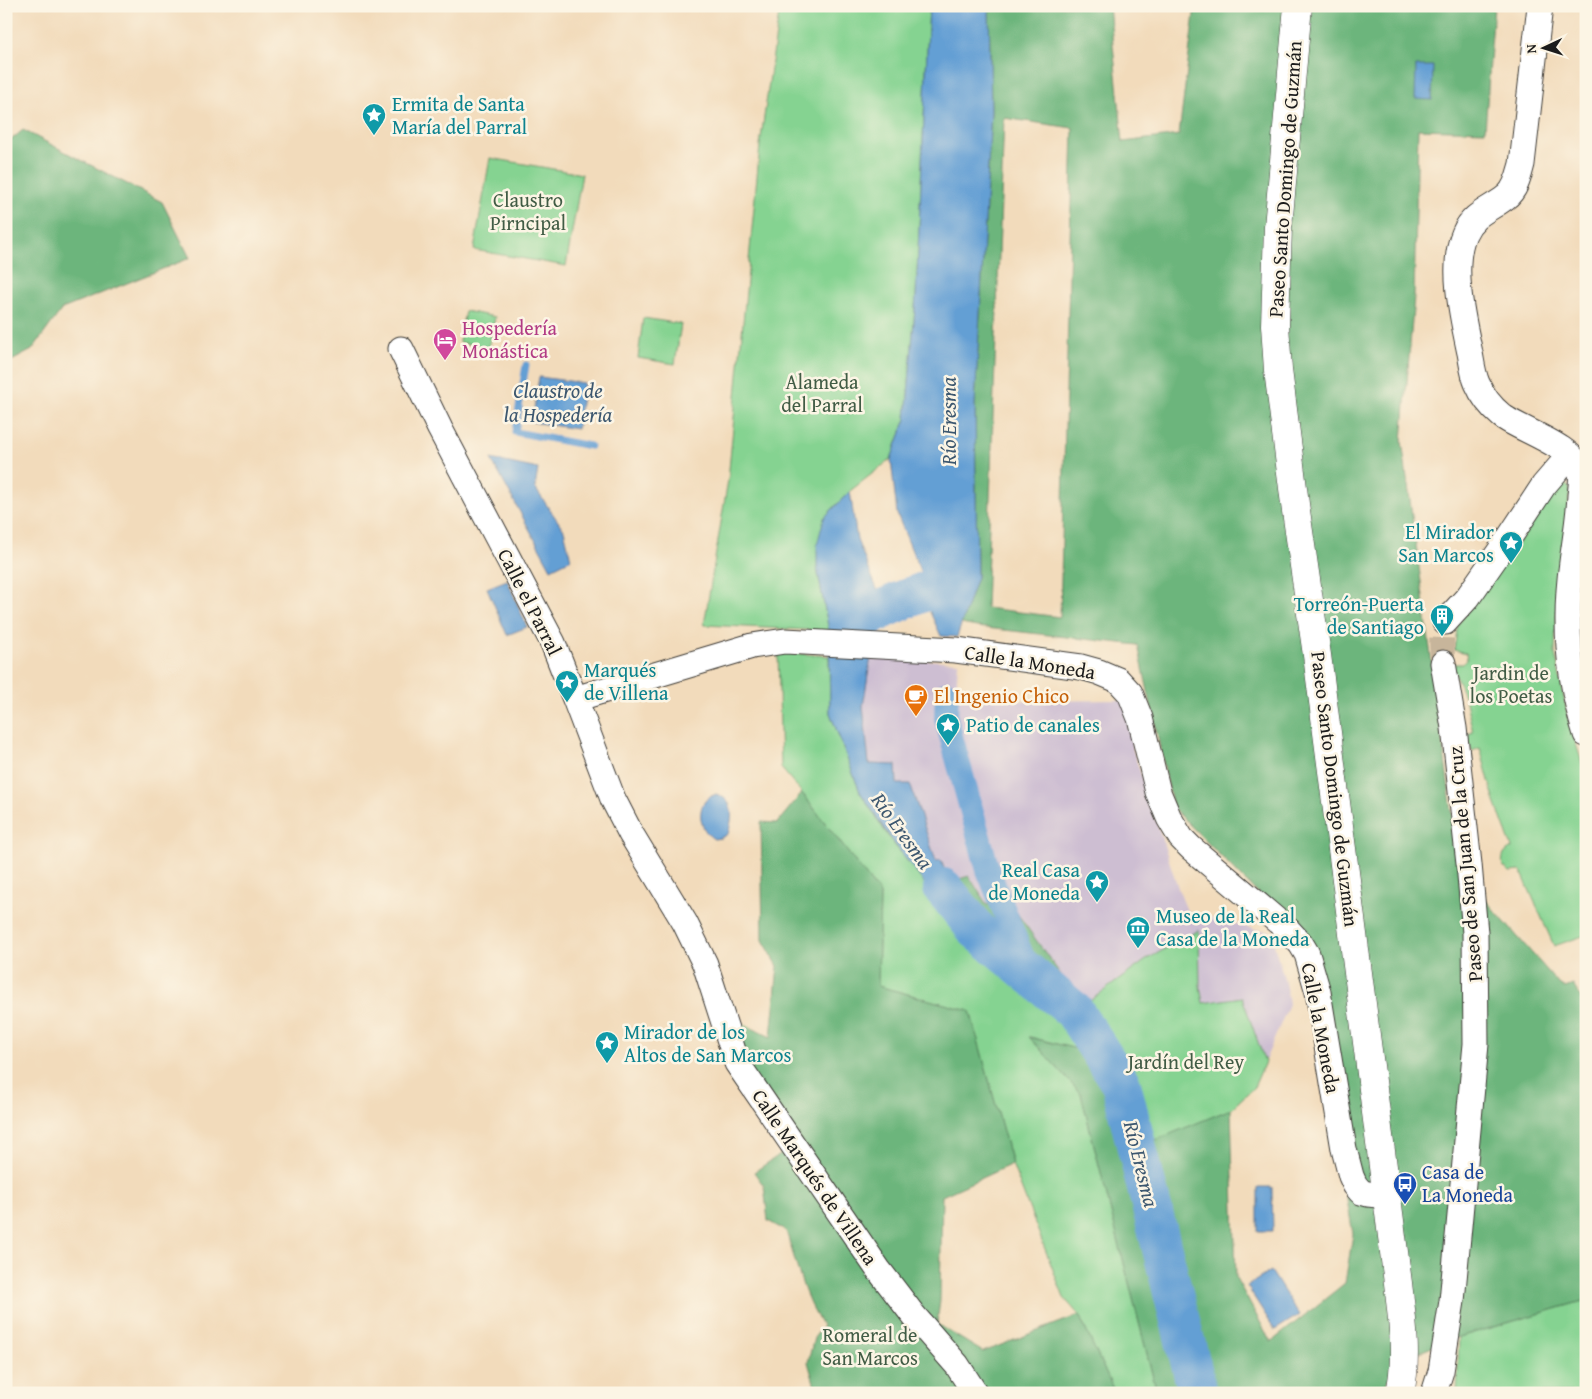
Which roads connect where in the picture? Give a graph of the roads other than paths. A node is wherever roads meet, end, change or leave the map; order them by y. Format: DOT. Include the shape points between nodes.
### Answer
graph roads {
  1 [pos="1298,6"];
  2 [pos="1540,6"];
  3 [pos="401,349"];
  4 [pos="1569,456"];
  5 [pos="1445,622"];
  6 [pos="1443,663"];
  7 [pos="575,699"];
  8 [pos="1586,734"];
  9 [pos="1388,1196"];
  10 [pos="975,1393"];
  11 [pos="1400,1393"];
  12 [pos="1434,1393"];
  1 -- 9 [label="main road, Paseo Santo Domingo de Guzmán" via="1278,237 1275,326 1278,370"];
  2 -- 4 [label="street" via="1522,164 1507,197 1480,212 1464,234 1459,258 1459,304 1476,382 1487,401 1503,416 1555,444"];
  3 -- 7 [label="street, Calle el Parral" via="553,643"];
  4 -- 5 [label="street" via="1544,485 1468,597"];
  4 -- 8 [label="street" via="1581,472 1581,488 1569,588 1569,663"];
  6 -- 12 [label="street, Paseo de San Juan de la Cruz" via="1454,728 1475,933 1476,1044 1452,1301 1441,1371"];
  7 -- 9 [label="street, Calle la Moneda" via="752,646 785,640 956,650 1081,667 1118,680 1130,693 1140,718 1158,792 1176,831 1191,848 1288,930 1307,954 1318,992 1349,1170 1361,1192"];
  7 -- 10 [label="street, Calle Marqués de Villena" via="613,799 705,964 737,1063 878,1269 957,1365"];
  9 -- 11 [label="main road, Paseo Santo Domingo de Guzmán" via="1403,1324"];
}
